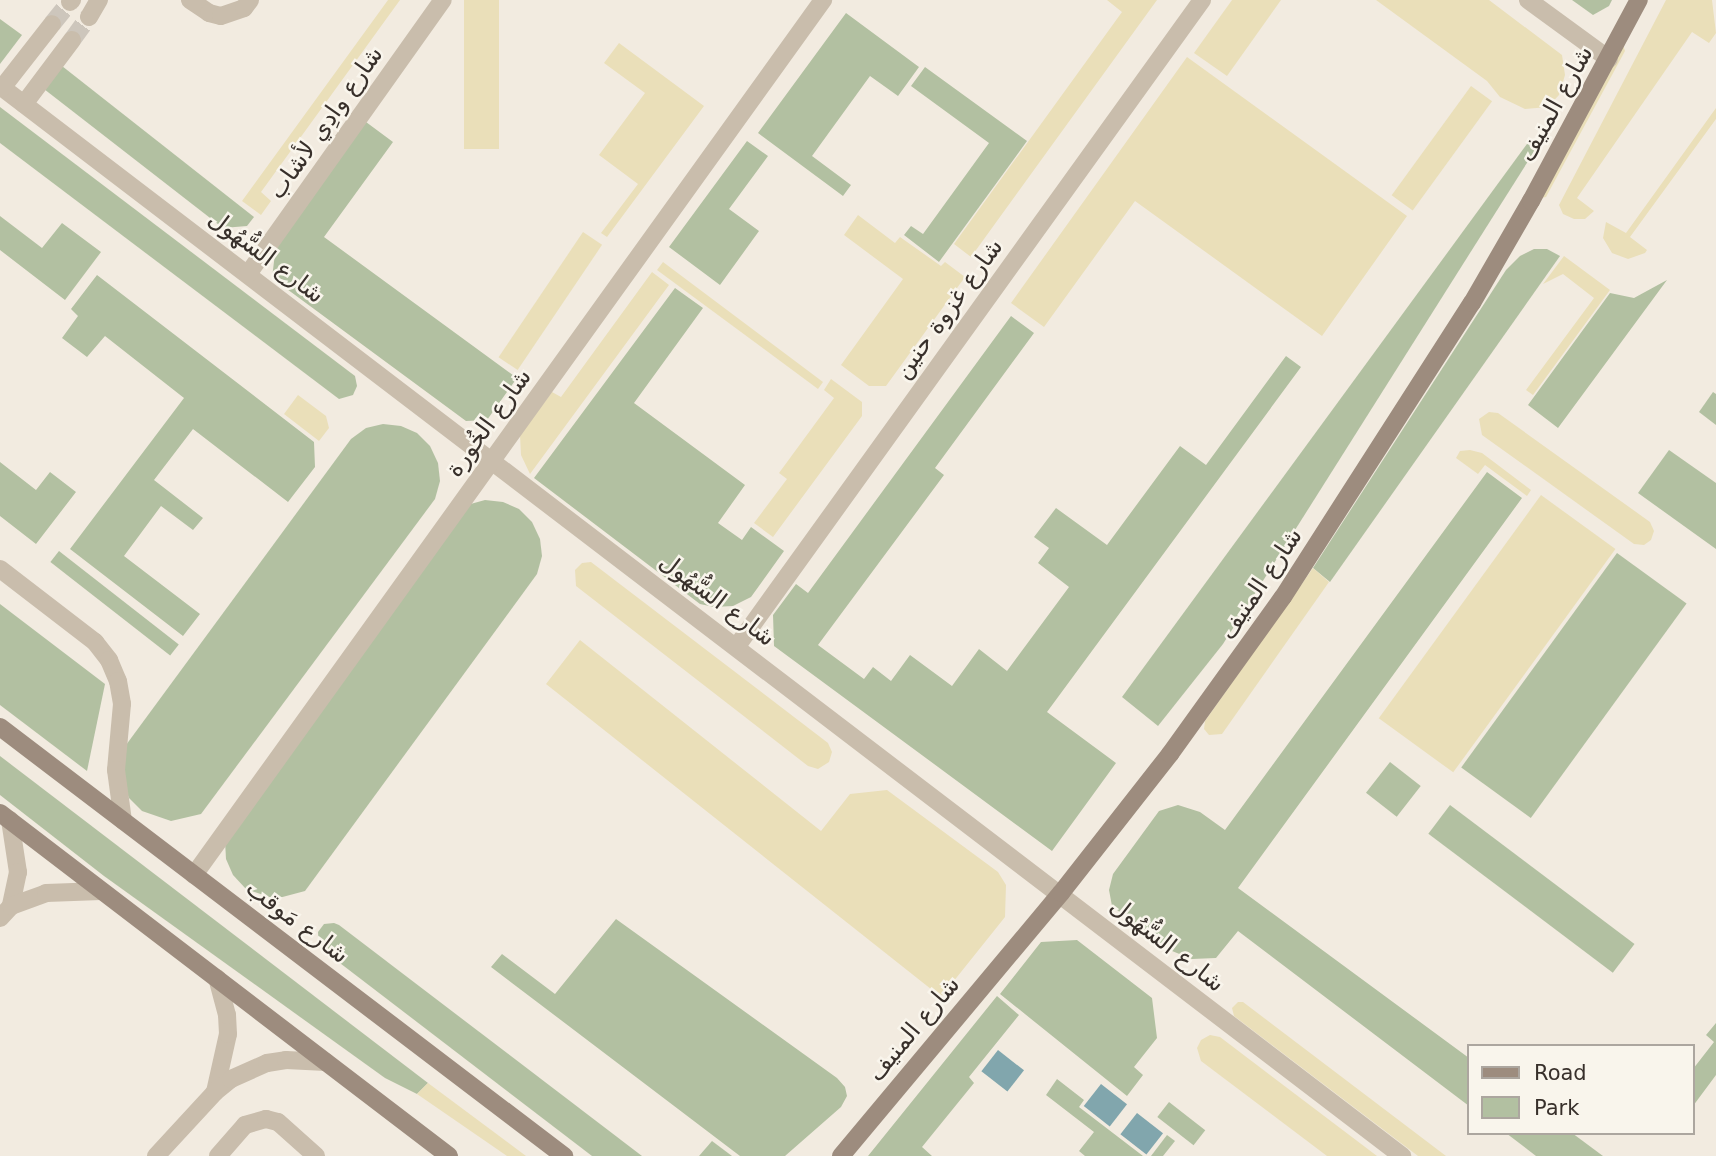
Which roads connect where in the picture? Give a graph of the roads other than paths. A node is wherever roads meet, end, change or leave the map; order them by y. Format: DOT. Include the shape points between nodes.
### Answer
graph roads {
  1 [pos="99,0"];
  2 [pos="190,0"];
  3 [pos="250,0"];
  4 [pos="443,0"];
  5 [pos="823,0"];
  6 [pos="1202,0"];
  7 [pos="1528,0"];
  8 [pos="1639,0"];
  9 [pos="89,17"];
  10 [pos="52,24"];
  11 [pos="72,40"];
  12 [pos="1609,59"];
  13 [pos="1,87"];
  14 [pos="24,104"];
  15 [pos="248,274"];
  16 [pos="493,460"];
  17 [pos="0,569"];
  18 [pos="737,646"];
  19 [pos="0,727"];
  20 [pos="5,817"];
  21 [pos="123,821"];
  22 [pos="194,875"];
  23 [pos="101,891"];
  24 [pos="1060,892"];
  25 [pos="6,912"];
  26 [pos="217,978"];
  27 [pos="326,1062"];
  28 [pos="215,1092"];
  29 [pos="844,1150"];
  30 [pos="156,1156"];
  31 [pos="218,1156"];
  32 [pos="316,1156"];
  33 [pos="449,1156"];
  34 [pos="564,1156"];
  35 [pos="830,1156"];
  36 [pos="1402,1156"];
  1 -- 9 [label="street"];
  2 -- 3 [label="street" via="221,16 244,8"];
  4 -- 15 [label="street, شارع وادِي لأشاب"];
  5 -- 16 [label="street, شارع الخُورة"];
  6 -- 18 [label="street, شارع غزوة حنين"];
  7 -- 12 [label="street"];
  8 -- 12 [label="street, شارع المنيف"];
  10 -- 13 [label="street"];
  11 -- 14 [label="street"];
  12 -- 24 [label="street, شارع المنيف" via="1472,303 1290,586 1170,754"];
  13 -- 14 [label="street, شارع السُّهُول"];
  14 -- 15 [label="street, شارع السُّهُول"];
  15 -- 16 [label="street, شارع السُّهُول"];
  16 -- 18 [label="street, شارع السُّهُول"];
  16 -- 22 [label="street, شارع الخُورة"];
  17 -- 21 [label="street" via="95,642 109,660 122,704 116,770"];
  18 -- 24 [label="street, شارع السُّهُول"];
  19 -- 21 [label="street, شارع مَوقب"];
  20 -- 23 [label="street"];
  20 -- 25 [label="street" via="17,863"];
  21 -- 22 [label="street, شارع مَوقب"];
  22 -- 34 [label="street, شارع مَوقب"];
  23 -- 25 [label="street" via="46,893"];
  23 -- 26 [label="street"];
  24 -- 29 [label="street, شارع المنيف"];
  24 -- 36 [label="street, شارع السُّهُول"];
  26 -- 27 [label="street"];
  26 -- 28 [label="street" via="228,1034"];
  27 -- 28 [label="street" via="296,1059 267,1063"];
  27 -- 33 [label="street"];
  28 -- 30 [label="street"];
  29 -- 35 [label="street, شارع المنيف"];
  31 -- 32 [label="street" via="245,1125 266,1119 278,1122"];
}
